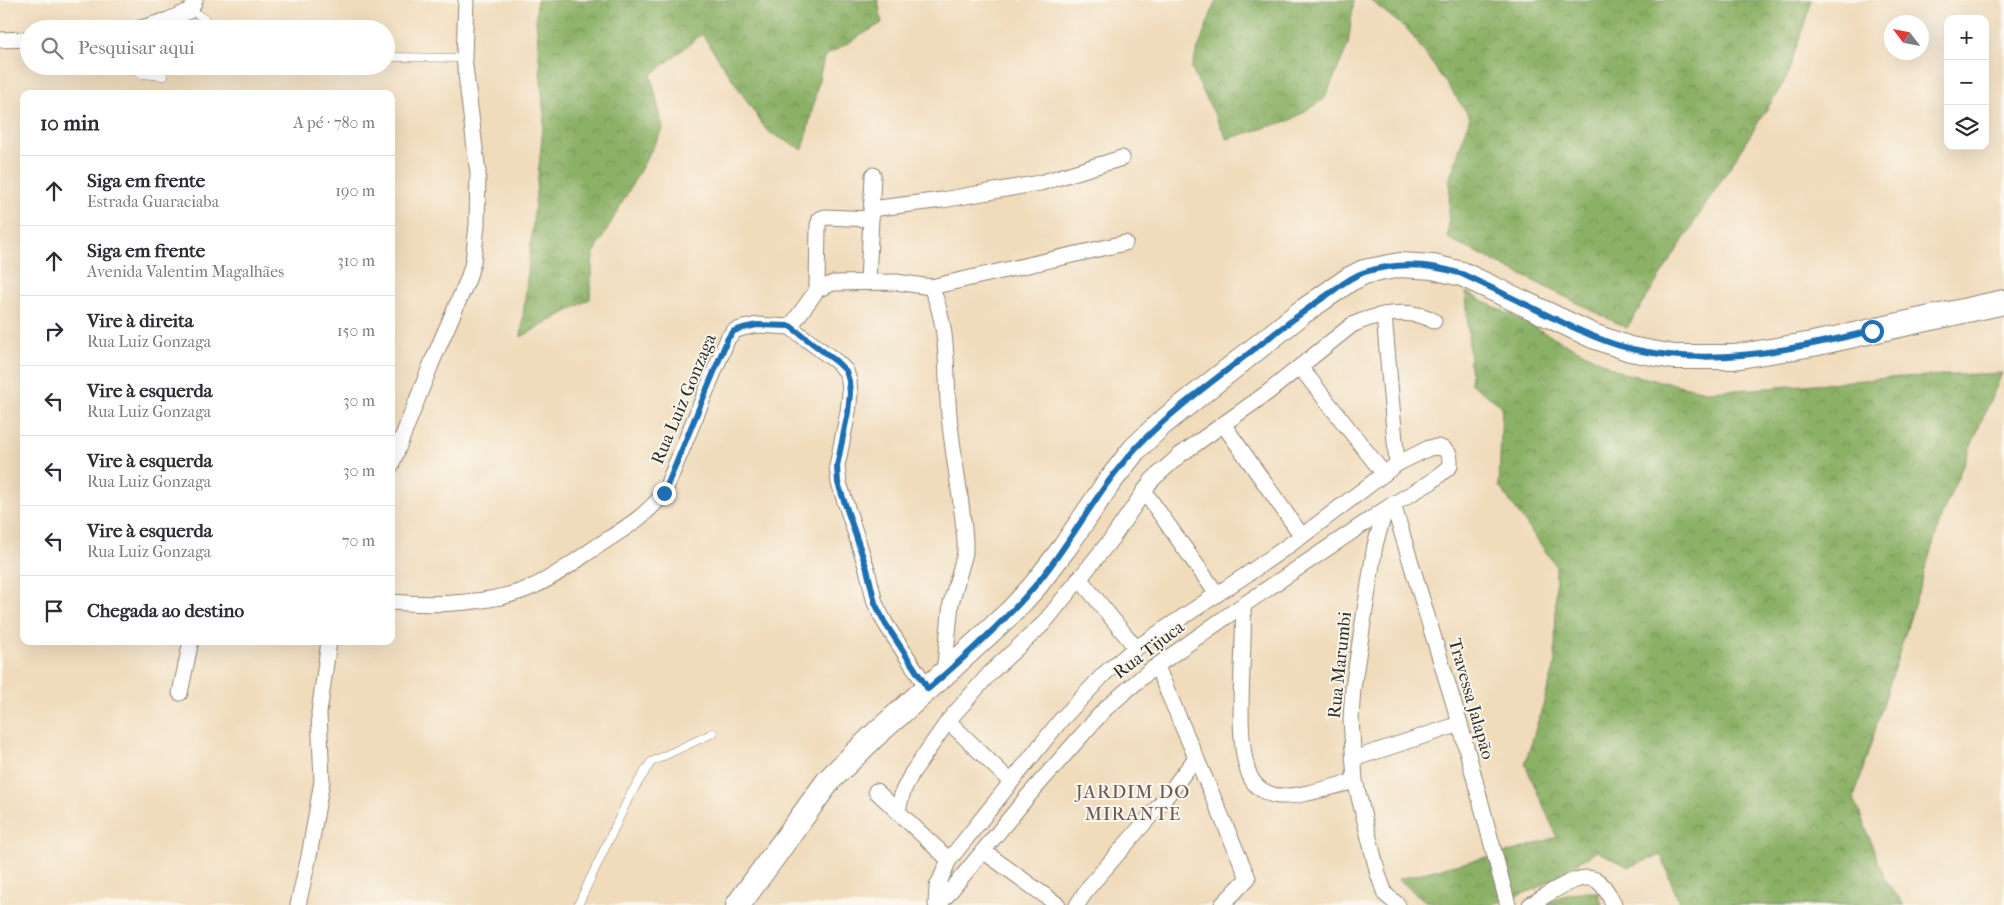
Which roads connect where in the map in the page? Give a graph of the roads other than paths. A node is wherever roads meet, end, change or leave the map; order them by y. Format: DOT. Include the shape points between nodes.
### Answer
graph roads {
  1 [pos="466,0"];
  2 [pos="193,5"];
  3 [pos="168,20"];
  4 [pos="210,20"];
  5 [pos="20,39"];
  6 [pos="0,40"];
  7 [pos="395,57"];
  8 [pos="464,58"];
  9 [pos="153,75"];
  10 [pos="163,76"];
  11 [pos="1122,158"];
  12 [pos="872,175"];
  13 [pos="871,214"];
  14 [pos="1125,243"];
  15 [pos="868,281"];
  16 [pos="931,287"];
  17 [pos="817,290"];
  18 [pos="2004,302"];
  19 [pos="1384,315"];
  20 [pos="1434,321"];
  21 [pos="790,326"];
  22 [pos="1300,367"];
  23 [pos="1223,424"];
  24 [pos="395,456"];
  25 [pos="1396,464"];
  26 [pos="1384,474"];
  27 [pos="1144,491"];
  28 [pos="1389,508"];
  29 [pos="1302,536"];
  30 [pos="1079,578"];
  31 [pos="1217,594"];
  32 [pos="395,602"];
  33 [pos="1243,606"];
  34 [pos="190,645"];
  35 [pos="328,645"];
  36 [pos="1136,648"];
  37 [pos="1157,667"];
  38 [pos="936,681"];
  39 [pos="180,693"];
  40 [pos="948,721"];
  41 [pos="1460,724"];
  42 [pos="713,733"];
  43 [pos="1195,759"];
  44 [pos="1353,759"];
  45 [pos="1010,781"];
  46 [pos="1355,781"];
  47 [pos="876,791"];
  48 [pos="898,810"];
  49 [pos="983,851"];
  50 [pos="949,860"];
  51 [pos="298,905"];
  52 [pos="578,905"];
  53 [pos="738,905"];
  54 [pos="938,905"];
  55 [pos="1058,905"];
  56 [pos="1077,905"];
  57 [pos="1222,905"];
  58 [pos="1398,905"];
  59 [pos="1508,905"];
  60 [pos="1530,905"];
  61 [pos="1614,905"];
  1 -- 8 [label="street"];
  2 -- 3 [label="street"];
  2 -- 4 [label="lane"];
  5 -- 6 [label="street"];
  7 -- 8 [label="lane"];
  8 -- 24 [label="street" via="478,173 478,225 473,262"];
  9 -- 10 [label="lane"];
  11 -- 13 [label="street" via="1040,183"];
  12 -- 13 [label="street"];
  13 -- 15 [label="street"];
  13 -- 17 [label="street" via="820,219"];
  14 -- 16 [label="street"];
  15 -- 16 [label="street"];
  15 -- 17 [label="street" via="833,283"];
  16 -- 38 [label="street" via="944,325 949,415 966,541"];
  17 -- 21 [label="street"];
  18 -- 38 [label="main road" via="1734,357 1674,357 1630,349 1593,336 1448,269 1400,265 1364,272 1301,313 1161,424 1134,450 1035,586"];
  19 -- 20 [label="street" via="1414,313"];
  19 -- 22 [label="street" via="1366,318 1352,325"];
  19 -- 25 [label="street"];
  21 -- 32 [label="street, Rua Luiz Gonzaga" via="757,325 734,331 728,338 664,493 651,510 519,593 470,601"];
  21 -- 38 [label="street" via="846,371 850,394 837,466 838,483 875,603 885,623"];
  22 -- 23 [label="street"];
  22 -- 26 [label="street"];
  23 -- 27 [label="street" via="1165,468"];
  23 -- 29 [label="street"];
  25 -- 26 [label="street"];
  25 -- 28 [label="street, Rua Tijuca" via="1430,448 1444,449 1450,460 1450,466 1431,482"];
  26 -- 29 [label="street"];
  27 -- 30 [label="street" via="1113,537"];
  27 -- 31 [label="street"];
  28 -- 33 [label="street, Rua Tijuca"];
  28 -- 41 [label="street, Travessa Jalapão"];
  28 -- 44 [label="street, Rua Marumbi" via="1375,545 1353,688"];
  29 -- 31 [label="street"];
  30 -- 36 [label="street"];
  30 -- 40 [label="street" via="1043,624 991,672"];
  31 -- 36 [label="street"];
  33 -- 37 [label="street, Rua Tijuca"];
  33 -- 46 [label="street" via="1242,739 1252,780 1261,790 1273,795 1291,796"];
  34 -- 39 [label="street"];
  35 -- 51 [label="street" via="320,712 322,781"];
  36 -- 45 [label="street" via="1079,699"];
  37 -- 43 [label="street"];
  37 -- 49 [label="street, Rua Tijuca" via="1105,709"];
  38 -- 53 [label="main road" via="829,780"];
  40 -- 45 [label="street"];
  40 -- 48 [label="street" via="912,773"];
  41 -- 44 [label="street"];
  41 -- 59 [label="street, Travessa Jalapão"];
  42 -- 52 [label="lane" via="651,762 630,795"];
  43 -- 56 [label="street"];
  43 -- 57 [label="street" via="1248,878"];
  44 -- 46 [label="street, Rua Marumbi"];
  45 -- 50 [label="street"];
  46 -- 58 [label="street, Rua Marumbi" via="1378,874 1385,894"];
  47 -- 48 [label="street"];
  48 -- 50 [label="street"];
  49 -- 54 [label="street, Rua Tijuca"];
  49 -- 55 [label="street"];
  50 -- 54 [label="street" via="937,887"];
  60 -- 61 [label="street" via="1580,877 1597,880"];
}
